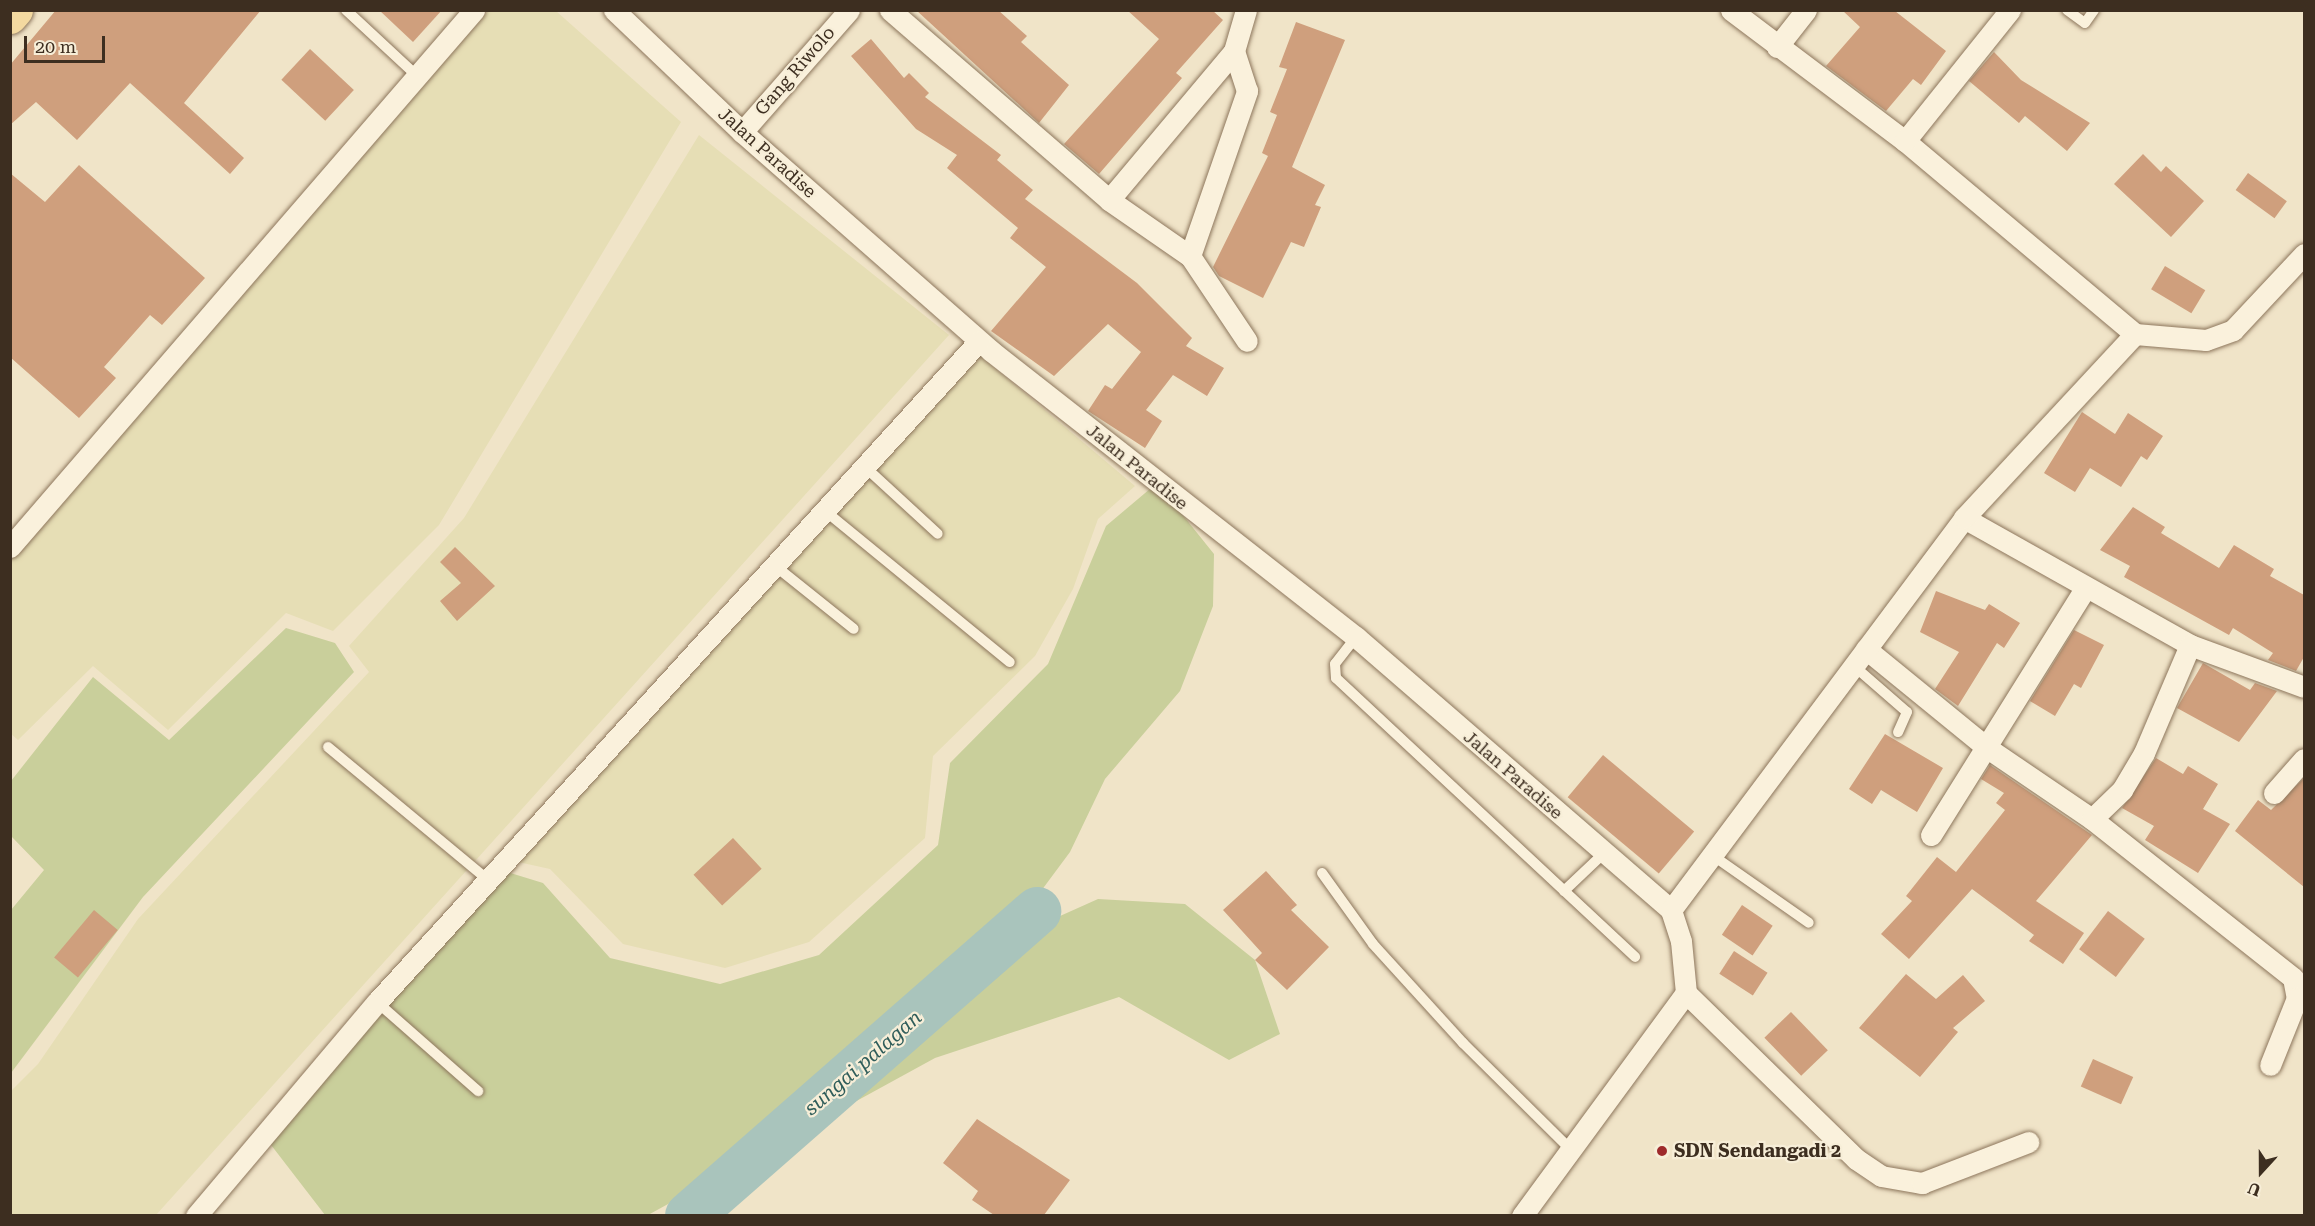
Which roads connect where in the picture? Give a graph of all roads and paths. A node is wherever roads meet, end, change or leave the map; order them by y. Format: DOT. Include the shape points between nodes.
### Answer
graph roads {
  1 [pos="16,10"];
  2 [pos="346,10"];
  3 [pos="474,10"];
  4 [pos="614,10"];
  5 [pos="849,10"];
  6 [pos="890,10"];
  7 [pos="1246,10"];
  8 [pos="1731,10"];
  9 [pos="1806,10"];
  10 [pos="2010,10"];
  11 [pos="2067,10"];
  12 [pos="2094,10"];
  13 [pos="10,16"];
  14 [pos="1777,47"];
  15 [pos="1234,51"];
  16 [pos="418,77"];
  17 [pos="742,132"];
  18 [pos="1905,141"];
  19 [pos="1110,200"];
  20 [pos="2304,254"];
  21 [pos="1190,256"];
  22 [pos="2134,334"];
  23 [pos="979,341"];
  24 [pos="1246,341"];
  25 [pos="864,466"];
  26 [pos="824,510"];
  27 [pos="1964,518"];
  28 [pos="938,534"];
  29 [pos="10,548"];
  30 [pos="774,565"];
  31 [pos="2085,589"];
  32 [pos="854,629"];
  33 [pos="1356,637"];
  34 [pos="2190,645"];
  35 [pos="1866,649"];
  36 [pos="1010,662"];
  37 [pos="1854,666"];
  38 [pos="2304,687"];
  39 [pos="1898,732"];
  40 [pos="328,747"];
  41 [pos="1986,747"];
  42 [pos="2304,759"];
  43 [pos="2274,793"];
  44 [pos="2092,819"];
  45 [pos="1930,835"];
  46 [pos="1602,854"];
  47 [pos="1712,855"];
  48 [pos="1322,873"];
  49 [pos="488,880"];
  50 [pos="1563,891"];
  51 [pos="1671,910"];
  52 [pos="1809,923"];
  53 [pos="1635,957"];
  54 [pos="1686,993"];
  55 [pos="377,1002"];
  56 [pos="2270,1065"];
  57 [pos="478,1091"];
  58 [pos="2028,1142"];
  59 [pos="1572,1151"];
  60 [pos="196,1215"];
  61 [pos="1522,1215"];
  1 -- 13 [label="main road"];
  2 -- 16 [label="lane"];
  3 -- 16 [label="street"];
  4 -- 17 [label="street, Jalan Paradise"];
  5 -- 17 [label="street, Gang Riwolo"];
  6 -- 19 [label="street"];
  7 -- 15 [label="street"];
  8 -- 14 [label="street"];
  9 -- 14 [label="street"];
  10 -- 18 [label="street"];
  11 -- 12 [label="lane" via="2085,23"];
  14 -- 18 [label="street"];
  15 -- 19 [label="street"];
  15 -- 21 [label="street" via="1247,91"];
  16 -- 29 [label="street"];
  17 -- 23 [label="street, Jalan Paradise"];
  18 -- 22 [label="street"];
  19 -- 21 [label="street"];
  20 -- 22 [label="street" via="2233,330 2206,340"];
  21 -- 24 [label="street"];
  22 -- 27 [label="street"];
  23 -- 25 [label="street"];
  23 -- 33 [label="street, Jalan Paradise"];
  25 -- 26 [label="street"];
  25 -- 28 [label="lane"];
  26 -- 30 [label="street"];
  26 -- 36 [label="lane"];
  27 -- 31 [label="street"];
  27 -- 35 [label="street"];
  30 -- 32 [label="lane"];
  30 -- 49 [label="street"];
  31 -- 34 [label="street"];
  31 -- 41 [label="street"];
  33 -- 46 [label="street, Jalan Paradise"];
  33 -- 50 [label="lane" via="1335,664 1335,678"];
  34 -- 38 [label="street"];
  34 -- 44 [label="street" via="2145,753 2122,790"];
  35 -- 37 [label="street"];
  35 -- 41 [label="street"];
  37 -- 39 [label="lane" via="1906,712"];
  37 -- 47 [label="street"];
  40 -- 49 [label="lane"];
  41 -- 44 [label="street"];
  41 -- 45 [label="street"];
  42 -- 43 [label="street"];
  44 -- 56 [label="street" via="2293,978 2297,998"];
  46 -- 50 [label="lane"];
  46 -- 51 [label="street, Jalan Paradise"];
  47 -- 51 [label="street"];
  47 -- 52 [label="lane"];
  48 -- 59 [label="lane" via="1411,985"];
  49 -- 55 [label="street"];
  50 -- 53 [label="lane"];
  51 -- 54 [label="street" via="1681,941"];
  54 -- 58 [label="street" via="1856,1160 1881,1176 1922,1183"];
  54 -- 59 [label="street"];
  55 -- 57 [label="lane"];
  55 -- 60 [label="street"];
  59 -- 61 [label="street"];
}
